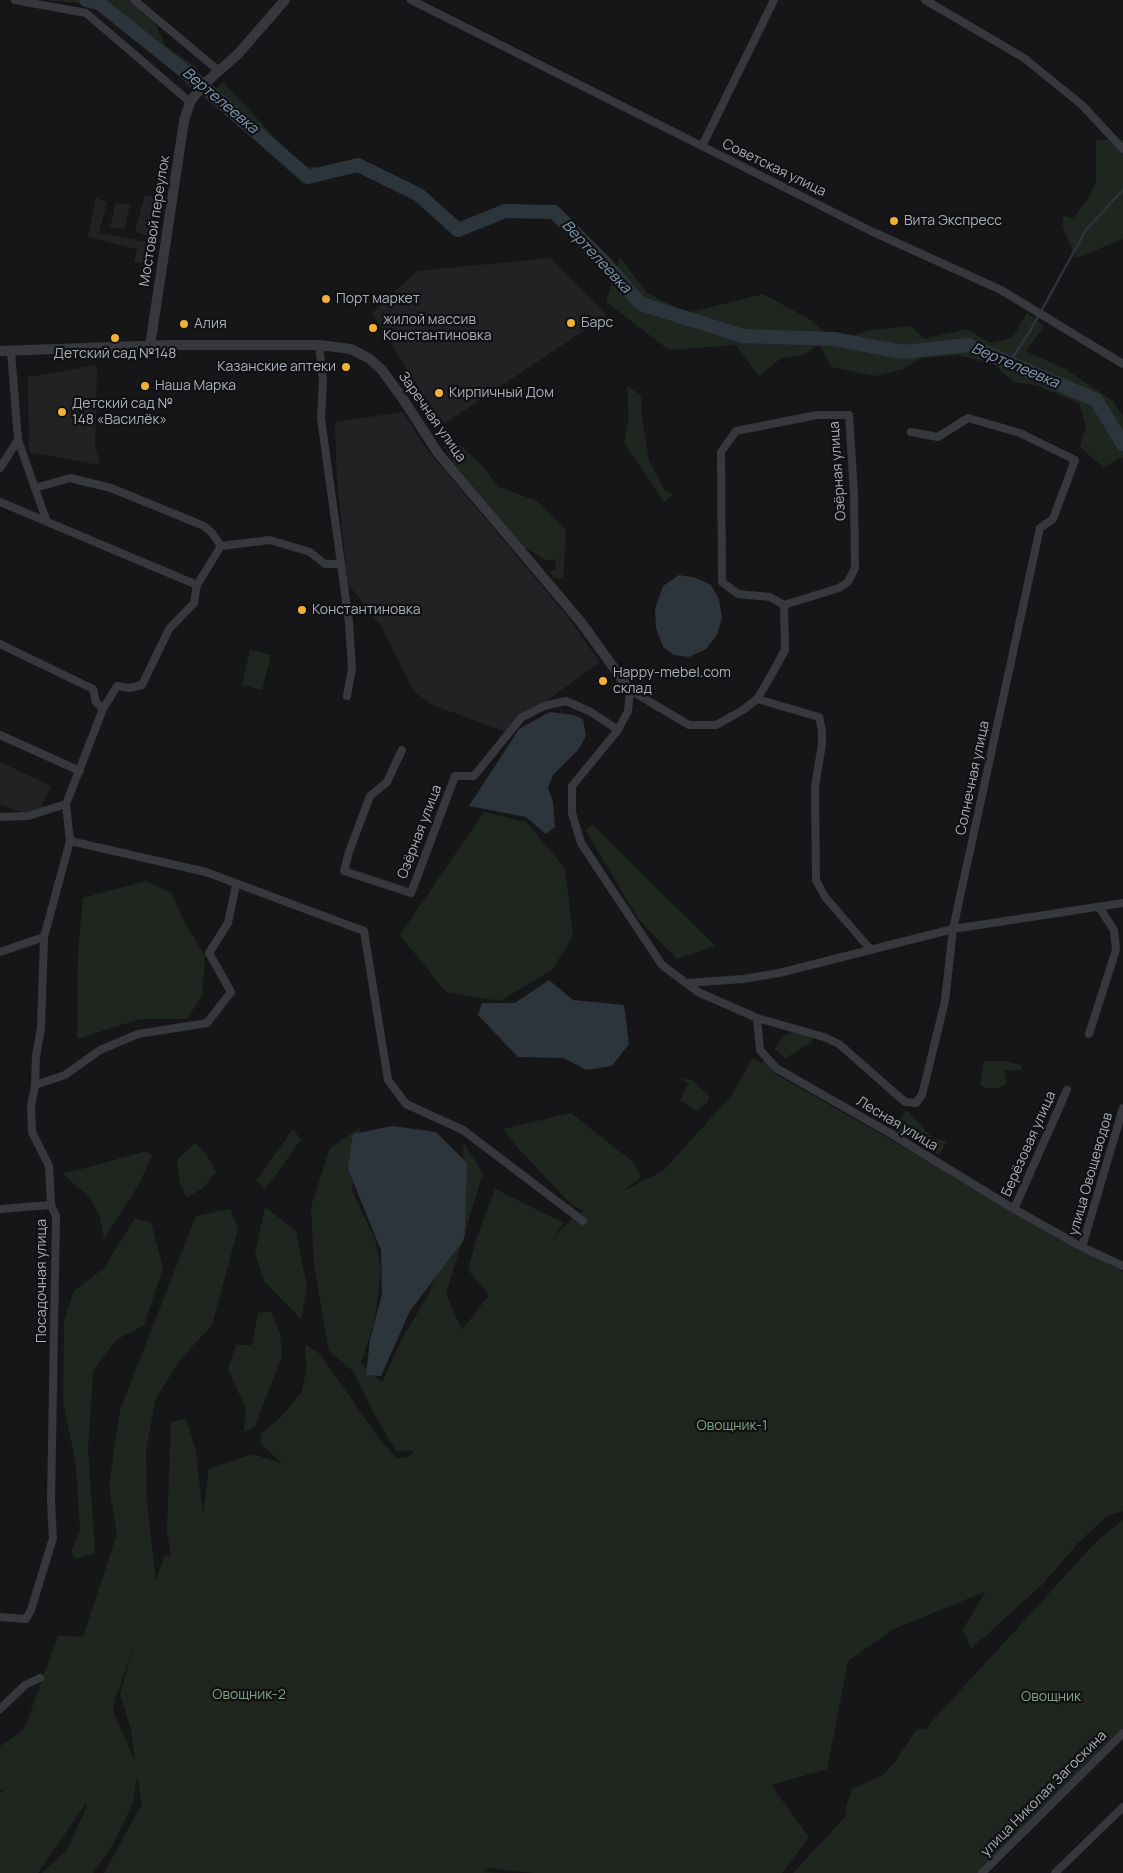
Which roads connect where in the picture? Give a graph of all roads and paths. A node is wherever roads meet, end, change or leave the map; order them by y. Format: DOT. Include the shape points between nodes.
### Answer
graph roads {
  1 [pos="15,0"];
  2 [pos="134,0"];
  3 [pos="285,0"];
  4 [pos="411,0"];
  5 [pos="774,0"];
  6 [pos="925,0"];
  7 [pos="218,72"];
  8 [pos="190,102"];
  9 [pos="702,146"];
  10 [pos="1123,149"];
  11 [pos="319,345"];
  12 [pos="150,346"];
  13 [pos="5,351"];
  14 [pos="1123,364"];
  15 [pos="911,432"];
  16 [pos="18,440"];
  17 [pos="0,468"];
  18 [pos="35,488"];
  19 [pos="0,502"];
  20 [pos="47,522"];
  21 [pos="221,546"];
  22 [pos="340,564"];
  23 [pos="198,586"];
  24 [pos="784,605"];
  25 [pos="0,644"];
  26 [pos="630,690"];
  27 [pos="347,696"];
  28 [pos="757,698"];
  29 [pos="104,709"];
  30 [pos="618,730"];
  31 [pos="0,735"];
  32 [pos="402,750"];
  33 [pos="80,771"];
  34 [pos="66,804"];
  35 [pos="0,817"];
  36 [pos="70,841"];
  37 [pos="236,885"];
  38 [pos="1123,903"];
  39 [pos="1099,907"];
  40 [pos="953,929"];
  41 [pos="44,937"];
  42 [pos="871,950"];
  43 [pos="0,952"];
  44 [pos="688,983"];
  45 [pos="757,1018"];
  46 [pos="1089,1034"];
  47 [pos="35,1085"];
  48 [pos="1068,1090"];
  49 [pos="1123,1108"];
  50 [pos="51,1205"];
  51 [pos="0,1209"];
  52 [pos="1014,1209"];
  53 [pos="583,1221"];
  54 [pos="1082,1247"];
  55 [pos="1123,1266"];
  56 [pos="0,1617"];
  57 [pos="40,1678"];
  58 [pos="0,1710"];
  59 [pos="1123,1733"];
  60 [pos="1123,1808"];
  61 [pos="982,1873"];
  62 [pos="1055,1873"];
  1 -- 8 [label="street" via="86,13"];
  2 -- 7 [label="street"];
  3 -- 7 [label="street"];
  4 -- 9 [label="street, Советская улица"];
  5 -- 9 [label="street"];
  6 -- 10 [label="street" via="1024,58 1082,105"];
  7 -- 8 [label="street"];
  8 -- 12 [label="street, Мостовой переулок" via="184,121"];
  9 -- 14 [label="street, Советская улица" via="873,232 1001,290"];
  11 -- 12 [label="street, Заречная улица"];
  11 -- 22 [label="street" via="323,381 321,418"];
  11 -- 26 [label="street, Заречная улица" via="351,349 382,370 438,453 580,621"];
  12 -- 13 [label="street, Заречная улица"];
  13 -- 16 [label="street"];
  15 -- 40 [label="street, Солнечная улица" via="938,437 968,418 1020,433 1075,460 1053,520 1040,528"];
  16 -- 17 [label="street"];
  16 -- 18 [label="street"];
  18 -- 20 [label="street"];
  18 -- 21 [label="street" via="70,478 111,488 204,526"];
  19 -- 20 [label="street"];
  20 -- 23 [label="street"];
  21 -- 22 [label="street" via="270,540 310,552 325,564"];
  21 -- 23 [label="street"];
  22 -- 27 [label="street" via="352,668"];
  23 -- 29 [label="street, Посадочная улица" via="194,603 169,629 142,685 130,688 117,686"];
  24 -- 24 [label="street, Озёрная улица" via="839,588 848,582 855,568 849,415 817,415 736,432 721,452 722,582 738,594 770,597"];
  24 -- 28 [label="street" via="784,650"];
  25 -- 29 [label="street" via="93,689 96,702"];
  26 -- 28 [label="street" via="689,725 716,725"];
  26 -- 30 [label="street" via="628,711"];
  28 -- 42 [label="street" via="819,717 822,744 815,787 816,880 825,897"];
  29 -- 33 [label="street, Посадочная улица"];
  30 -- 32 [label="street, Озёрная улица" via="591,712 566,701 544,706 522,718 474,776 455,776 411,893 344,871 370,796 387,782"];
  30 -- 44 [label="street" via="572,786 572,813 581,843 643,939 662,965"];
  31 -- 33 [label="street"];
  33 -- 34 [label="street, Посадочная улица"];
  34 -- 35 [label="street" via="28,816"];
  34 -- 36 [label="street, Посадочная улица"];
  36 -- 37 [label="street" via="206,872"];
  36 -- 41 [label="street, Посадочная улица"];
  37 -- 47 [label="street" via="228,924 209,953 230,992 207,1023 138,1034 100,1050 65,1075"];
  37 -- 53 [label="street" via="364,931 388,1080 406,1104 463,1130"];
  38 -- 39 [label="street"];
  39 -- 40 [label="street"];
  39 -- 46 [label="street" via="1114,930 1116,950"];
  40 -- 42 [label="street"];
  40 -- 45 [label="street, Солнечная улица" via="944,1009 922,1095 916,1103 906,1102 839,1044"];
  41 -- 43 [label="street"];
  41 -- 47 [label="street, Посадочная улица" via="41,1028"];
  42 -- 44 [label="street" via="779,973"];
  44 -- 45 [label="street" via="698,992"];
  45 -- 52 [label="street, Лесная улица" via="760,1050 776,1068"];
  47 -- 50 [label="street, Посадочная улица" via="31,1106 32,1132 49,1166"];
  48 -- 52 [label="street, Берёзовая улица"];
  49 -- 54 [label="street, улица Овощеводов"];
  50 -- 51 [label="street"];
  50 -- 56 [label="street, Посадочная улица" via="56,1216 57,1240 53,1538 26,1619"];
  52 -- 54 [label="street, Лесная улица"];
  54 -- 55 [label="street, Лесная улица"];
  57 -- 58 [label="street" via="25,1685"];
  59 -- 61 [label="street, улица Николая Загоскина"];
  60 -- 62 [label="street"];
}
